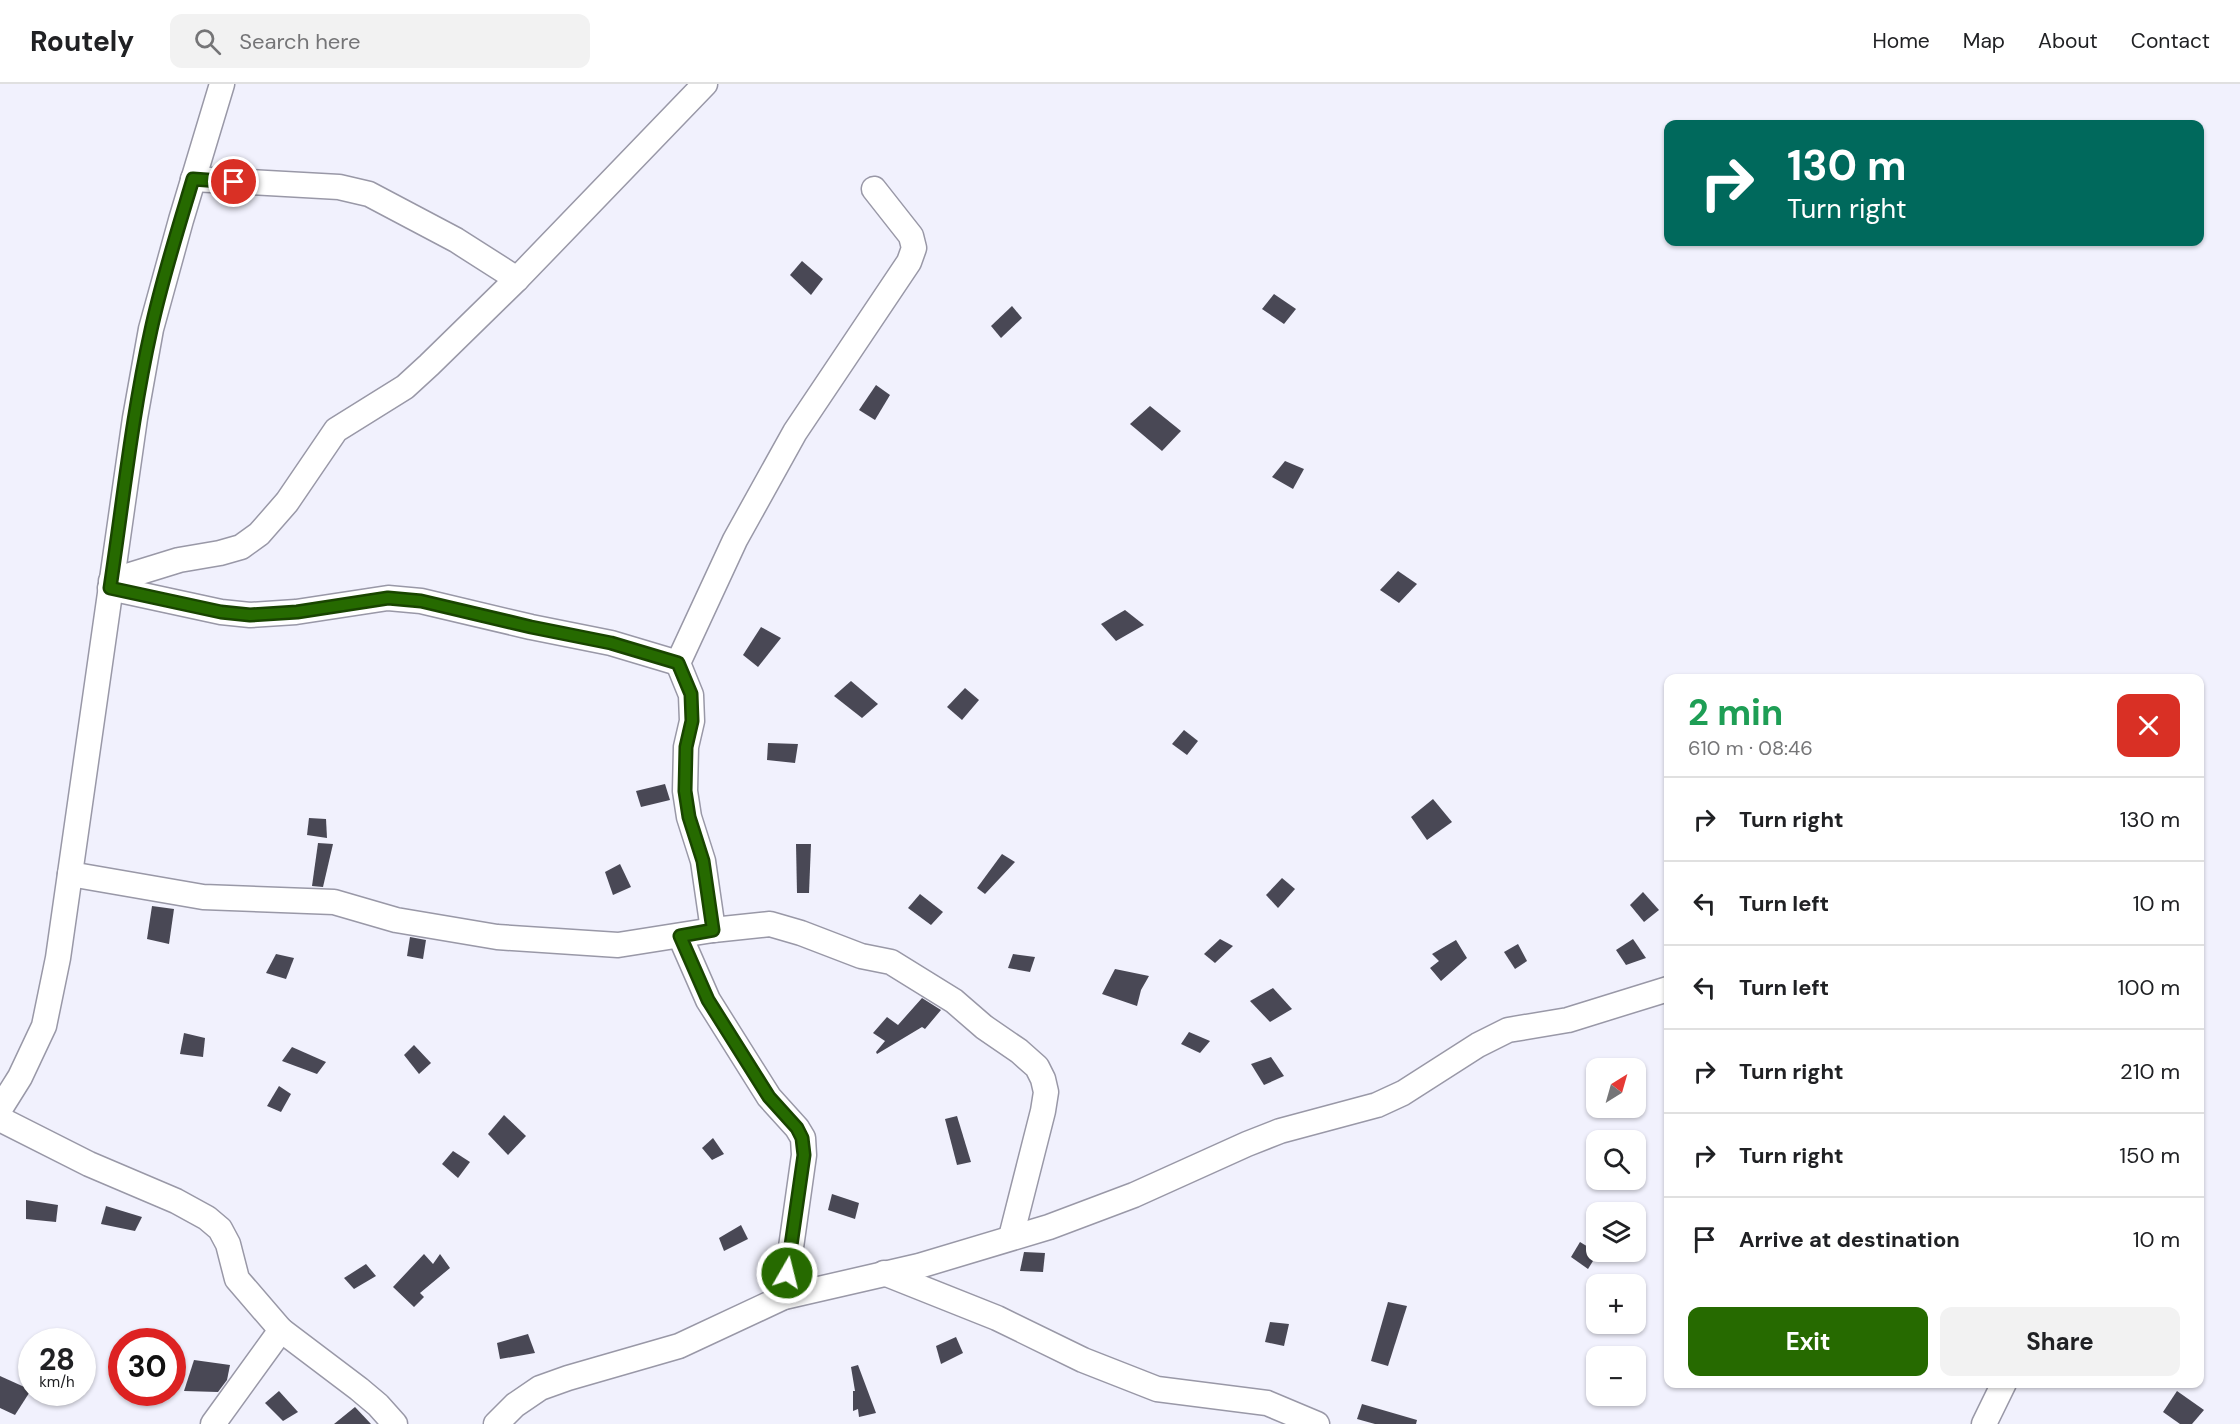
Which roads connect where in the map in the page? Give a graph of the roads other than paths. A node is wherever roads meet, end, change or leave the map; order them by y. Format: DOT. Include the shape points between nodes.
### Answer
graph roads {
  1 [pos="222,84"];
  2 [pos="705,84"];
  3 [pos="193,179"];
  4 [pos="874,189"];
  5 [pos="517,279"];
  6 [pos="111,585"];
  7 [pos="678,663"];
  8 [pos="70,874"];
  9 [pos="713,930"];
  10 [pos="680,936"];
  11 [pos="1664,990"];
  12 [pos="0,1109"];
  13 [pos="0,1119"];
  14 [pos="1011,1238"];
  15 [pos="884,1273"];
  16 [pos="784,1297"];
  17 [pos="281,1330"];
  18 [pos="2002,1388"];
  19 [pos="1265,1413"];
  20 [pos="213,1424"];
  21 [pos="395,1424"];
  22 [pos="496,1424"];
  23 [pos="1317,1424"];
  24 [pos="1984,1424"];
  1 -- 3 [label="street"];
  2 -- 5 [label="street"];
  3 -- 5 [label="street" via="339,187 369,194 456,240"];
  3 -- 6 [label="street" via="151,329"];
  4 -- 7 [label="street" via="911,236 914,248 909,262 795,432 735,540"];
  5 -- 6 [label="street" via="405,387 336,430 287,502 259,534 240,547 179,560"];
  6 -- 7 [label="street" via="221,612 250,615 388,598 421,601 611,643"];
  6 -- 8 [label="street"];
  7 -- 9 [label="street" via="691,694 685,791 703,861"];
  8 -- 10 [label="street" via="203,897 334,902 396,920 497,937 618,945"];
  8 -- 12 [label="street" via="44,1026"];
  9 -- 10 [label="street"];
  9 -- 14 [label="street" via="770,924 861,956 891,962 954,1001 1037,1067 1046,1092"];
  10 -- 16 [label="street" via="708,1000 769,1097 802,1138 804,1155"];
  11 -- 14 [label="street" via="1568,1020 1508,1030 1377,1105 1280,1131 1134,1195"];
  13 -- 17 [label="street" via="207,1218 220,1229 228,1244 237,1279"];
  14 -- 15 [label="street"];
  15 -- 16 [label="street"];
  15 -- 19 [label="street" via="1157,1389"];
  16 -- 22 [label="street" via="680,1346 540,1388"];
  17 -- 20 [label="street"];
  17 -- 21 [label="street" via="359,1389"];
  18 -- 24 [label="street"];
  19 -- 23 [label="street"];
}
